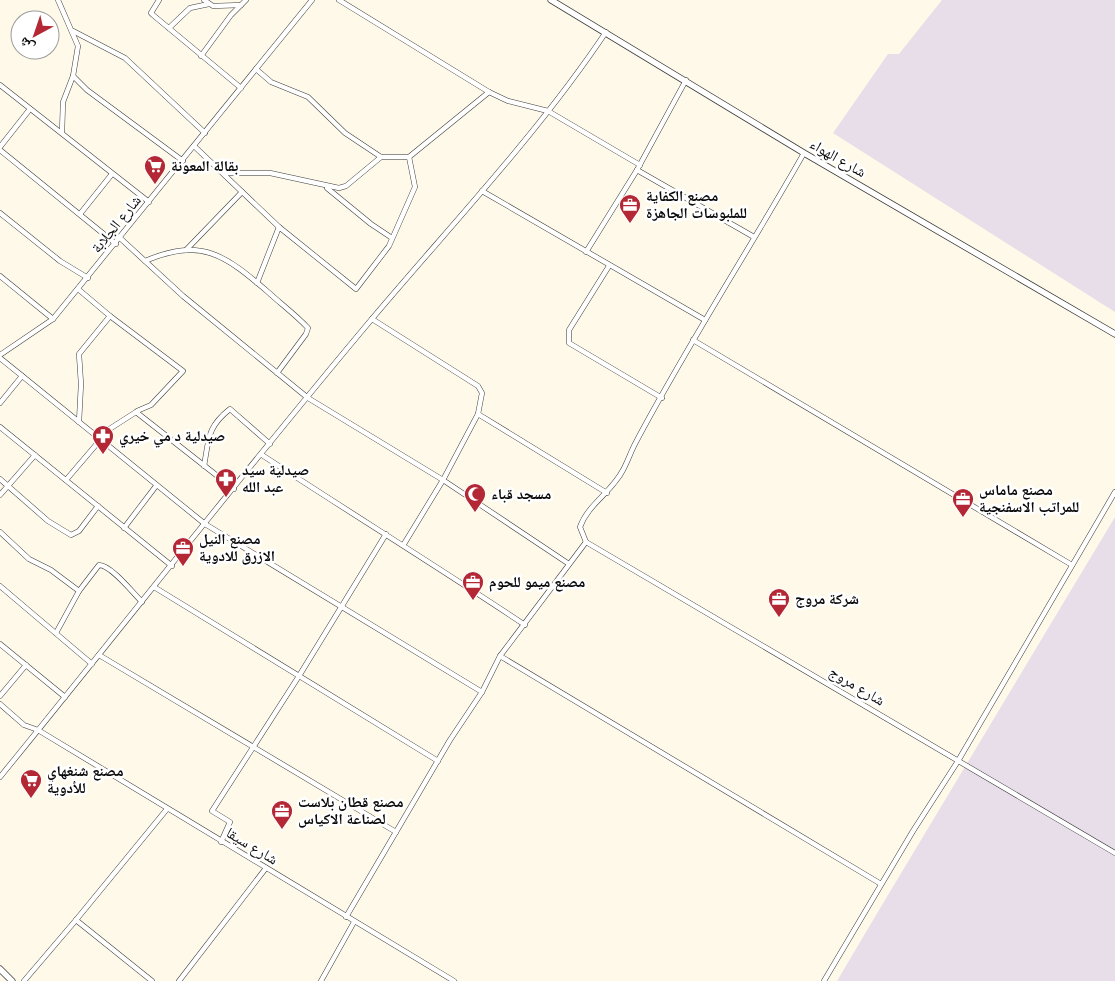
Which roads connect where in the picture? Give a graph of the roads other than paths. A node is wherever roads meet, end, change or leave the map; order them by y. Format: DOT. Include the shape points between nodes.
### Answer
graph roads {
  1 [pos="58,0"];
  2 [pos="158,0"];
  3 [pos="204,0"];
  4 [pos="246,0"];
  5 [pos="312,0"];
  6 [pos="339,0"];
  7 [pos="551,0"];
  8 [pos="208,4"];
  9 [pos="241,5"];
  10 [pos="169,28"];
  11 [pos="73,31"];
  12 [pos="606,32"];
  13 [pos="201,56"];
  14 [pos="256,69"];
  15 [pos="73,76"];
  16 [pos="686,80"];
  17 [pos="0,85"];
  18 [pos="241,88"];
  19 [pos="489,92"];
  20 [pos="30,109"];
  21 [pos="548,111"];
  22 [pos="62,133"];
  23 [pos="205,133"];
  24 [pos="194,146"];
  25 [pos="0,148"];
  26 [pos="804,153"];
  27 [pos="381,156"];
  28 [pos="409,157"];
  29 [pos="182,161"];
  30 [pos="638,168"];
  31 [pos="224,173"];
  32 [pos="112,174"];
  33 [pos="324,185"];
  34 [pos="482,191"];
  35 [pos="242,192"];
  36 [pos="149,202"];
  37 [pos="0,213"];
  38 [pos="80,214"];
  39 [pos="280,227"];
  40 [pos="120,238"];
  41 [pos="392,238"];
  42 [pos="754,238"];
  43 [pos="116,244"];
  44 [pos="186,250"];
  45 [pos="586,252"];
  46 [pos="145,261"];
  47 [pos="609,266"];
  48 [pos="0,276"];
  49 [pos="88,278"];
  50 [pos="257,283"];
  51 [pos="78,290"];
  52 [pos="110,316"];
  53 [pos="53,319"];
  54 [pos="372,320"];
  55 [pos="705,320"];
  56 [pos="1115,334"];
  57 [pos="693,340"];
  58 [pos="0,356"];
  59 [pos="276,374"];
  60 [pos="22,376"];
  61 [pos="308,398"];
  62 [pos="662,398"];
  63 [pos="0,403"];
  64 [pos="136,412"];
  65 [pos="478,414"];
  66 [pos="79,422"];
  67 [pos="0,427"];
  68 [pos="99,438"];
  69 [pos="270,444"];
  70 [pos="35,455"];
  71 [pos="262,455"];
  72 [pos="204,466"];
  73 [pos="0,479"];
  74 [pos="66,480"];
  75 [pos="443,480"];
  76 [pos="9,485"];
  77 [pos="156,486"];
  78 [pos="234,489"];
  79 [pos="1115,492"];
  80 [pos="607,493"];
  81 [pos="0,495"];
  82 [pos="98,506"];
  83 [pos="205,524"];
  84 [pos="124,528"];
  85 [pos="0,532"];
  86 [pos="386,534"];
  87 [pos="586,542"];
  88 [pos="404,544"];
  89 [pos="569,564"];
  90 [pos="1072,565"];
  91 [pos="172,566"];
  92 [pos="0,586"];
  93 [pos="154,588"];
  94 [pos="79,591"];
  95 [pos="142,602"];
  96 [pos="342,607"];
  97 [pos="525,625"];
  98 [pos="56,633"];
  99 [pos="0,644"];
  100 [pos="99,655"];
  101 [pos="500,656"];
  102 [pos="92,664"];
  103 [pos="26,665"];
  104 [pos="299,676"];
  105 [pos="482,692"];
  106 [pos="0,696"];
  107 [pos="65,697"];
  108 [pos="0,704"];
  109 [pos="38,730"];
  110 [pos="254,747"];
  111 [pos="438,761"];
  112 [pos="958,761"];
  113 [pos="0,777"];
  114 [pos="167,809"];
  115 [pos="396,832"];
  116 [pos="221,842"];
  117 [pos="1115,853"];
  118 [pos="266,868"];
  119 [pos="881,884"];
  120 [pos="346,917"];
  121 [pos="76,920"];
  122 [pos="354,922"];
  123 [pos="0,969"];
  124 [pos="12,981"];
  125 [pos="24,981"];
  126 [pos="152,981"];
  127 [pos="179,981"];
  128 [pos="321,981"];
  129 [pos="454,981"];
  130 [pos="824,981"];
  1 -- 11 [label="street"];
  2 -- 10 [label="street" via="151,13"];
  3 -- 8 [label="street"];
  4 -- 9 [label="street"];
  5 -- 14 [label="street, شارع الجلابة"];
  6 -- 19 [label="street"];
  7 -- 12 [label="street, شارع الهواء"];
  8 -- 9 [label="street"];
  8 -- 10 [label="street" via="190,8"];
  9 -- 13 [label="street"];
  10 -- 13 [label="street"];
  11 -- 15 [label="street" via="78,46"];
  11 -- 23 [label="street" via="125,58"];
  12 -- 16 [label="street, شارع الهواء"];
  12 -- 21 [label="street"];
  13 -- 18 [label="street"];
  14 -- 18 [label="street, شارع الجلابة"];
  14 -- 27 [label="street" via="271,82 308,97 345,133"];
  15 -- 22 [label="street" via="62,102"];
  15 -- 29 [label="street"];
  16 -- 26 [label="street, شارع الهواء"];
  16 -- 30 [label="street"];
  17 -- 20 [label="street"];
  18 -- 23 [label="street, شارع الجلابة"];
  19 -- 21 [label="street" via="508,101"];
  19 -- 28 [label="street"];
  20 -- 22 [label="street"];
  20 -- 25 [label="street"];
  21 -- 30 [label="street"];
  21 -- 34 [label="street"];
  22 -- 32 [label="street"];
  23 -- 24 [label="street, شارع الجلابة"];
  24 -- 29 [label="street, شارع الجلابة"];
  24 -- 31 [label="street"];
  25 -- 38 [label="street"];
  26 -- 42 [label="street"];
  26 -- 56 [label="street, شارع الهواء"];
  27 -- 28 [label="street"];
  27 -- 33 [label="street" via="346,186"];
  28 -- 41 [label="street" via="415,187"];
  29 -- 36 [label="street, شارع الجلابة"];
  30 -- 42 [label="street"];
  30 -- 45 [label="street"];
  31 -- 33 [label="street" via="270,173"];
  31 -- 35 [label="street"];
  32 -- 36 [label="street"];
  32 -- 38 [label="street"];
  33 -- 41 [label="street"];
  34 -- 45 [label="street"];
  34 -- 54 [label="street"];
  35 -- 39 [label="street"];
  35 -- 44 [label="street"];
  36 -- 40 [label="street, شارع الجلابة"];
  37 -- 49 [label="street" via="60,261"];
  38 -- 43 [label="street"];
  39 -- 41 [label="street" via="356,290 382,257"];
  39 -- 50 [label="street"];
  40 -- 43 [label="street, شارع الجلابة"];
  40 -- 46 [label="street"];
  42 -- 55 [label="street"];
  43 -- 49 [label="street, شارع الجلابة"];
  44 -- 46 [label="street" via="175,250"];
  44 -- 50 [label="street" via="204,251 225,258"];
  45 -- 47 [label="street"];
  46 -- 59 [label="street"];
  47 -- 55 [label="street"];
  47 -- 62 [label="street" via="569,330 569,343"];
  48 -- 53 [label="street"];
  49 -- 51 [label="street, شارع الجلابة"];
  50 -- 59 [label="street" via="308,328"];
  51 -- 52 [label="street"];
  51 -- 53 [label="street, شارع الجلابة"];
  52 -- 64 [label="street" via="183,371 150,405"];
  52 -- 66 [label="street" via="79,354"];
  53 -- 58 [label="street, شارع الجلابة"];
  54 -- 61 [label="street"];
  54 -- 65 [label="street" via="478,386 482,393"];
  55 -- 57 [label="street"];
  57 -- 62 [label="street"];
  57 -- 90 [label="street"];
  58 -- 60 [label="street"];
  59 -- 61 [label="street"];
  60 -- 63 [label="street"];
  60 -- 66 [label="street"];
  61 -- 69 [label="street"];
  61 -- 75 [label="street"];
  62 -- 80 [label="street" via="635,443 616,484"];
  64 -- 68 [label="street"];
  64 -- 72 [label="street"];
  65 -- 75 [label="street"];
  65 -- 80 [label="street"];
  66 -- 68 [label="street"];
  67 -- 70 [label="street"];
  68 -- 74 [label="street"];
  68 -- 77 [label="street"];
  69 -- 71 [label="street"];
  69 -- 72 [label="street" via="230,409 216,420"];
  70 -- 74 [label="street"];
  70 -- 76 [label="street"];
  71 -- 78 [label="street"];
  71 -- 86 [label="street"];
  72 -- 78 [label="street"];
  73 -- 76 [label="street"];
  74 -- 82 [label="street"];
  75 -- 88 [label="street"];
  75 -- 89 [label="street"];
  76 -- 81 [label="street"];
  76 -- 82 [label="street" via="48,522 71,535 79,531"];
  77 -- 83 [label="street"];
  77 -- 84 [label="street"];
  78 -- 83 [label="street"];
  79 -- 90 [label="street"];
  80 -- 87 [label="street" via="582,520 580,527"];
  82 -- 84 [label="street"];
  83 -- 91 [label="street"];
  83 -- 96 [label="street"];
  84 -- 91 [label="street"];
  85 -- 94 [label="street" via="29,559 51,570"];
  86 -- 88 [label="street"];
  86 -- 96 [label="street"];
  87 -- 89 [label="street"];
  87 -- 112 [label="street, شارع مروج"];
  88 -- 97 [label="street"];
  89 -- 97 [label="street"];
  90 -- 112 [label="street"];
  91 -- 93 [label="street"];
  92 -- 98 [label="street"];
  93 -- 95 [label="street"];
  93 -- 104 [label="street"];
  94 -- 95 [label="street" via="103,565"];
  94 -- 98 [label="street"];
  95 -- 100 [label="street"];
  96 -- 104 [label="street"];
  96 -- 105 [label="street"];
  97 -- 101 [label="street"];
  98 -- 102 [label="street"];
  99 -- 103 [label="street"];
  100 -- 102 [label="street"];
  100 -- 110 [label="street"];
  101 -- 105 [label="street"];
  101 -- 119 [label="street"];
  102 -- 107 [label="street"];
  103 -- 106 [label="street"];
  103 -- 107 [label="street"];
  104 -- 110 [label="street"];
  104 -- 111 [label="street"];
  105 -- 111 [label="street"];
  107 -- 109 [label="street"];
  108 -- 109 [label="street, شارع سيقا" via="24,725"];
  109 -- 113 [label="street"];
  109 -- 114 [label="street, شارع سيقا"];
  110 -- 115 [label="street"];
  110 -- 116 [label="street" via="212,811 230,822"];
  111 -- 115 [label="street"];
  112 -- 117 [label="street, شارع مروج"];
  112 -- 119 [label="street"];
  114 -- 116 [label="street, شارع سيقا"];
  114 -- 121 [label="street"];
  115 -- 120 [label="street"];
  116 -- 118 [label="street, شارع سيقا"];
  118 -- 120 [label="street, شارع سيقا"];
  118 -- 127 [label="street"];
  119 -- 130 [label="street"];
  120 -- 122 [label="street, شارع سيقا"];
  121 -- 125 [label="street"];
  121 -- 126 [label="street"];
  122 -- 128 [label="street"];
  122 -- 129 [label="street, شارع سيقا"];
  123 -- 124 [label="street"];
}
